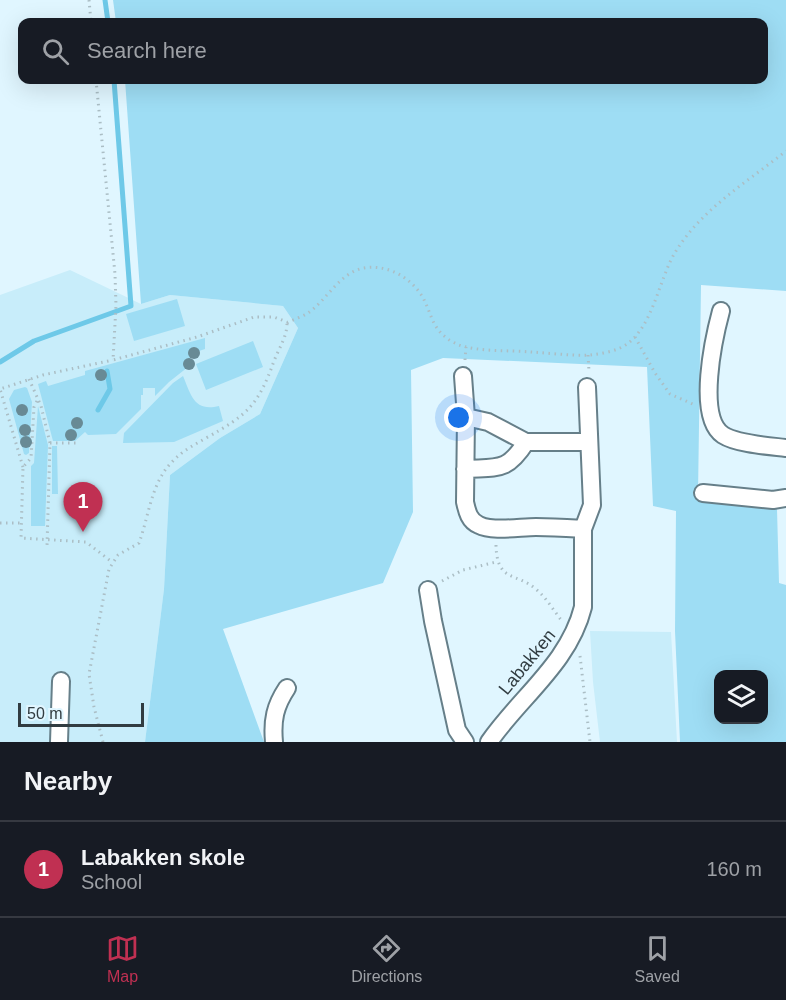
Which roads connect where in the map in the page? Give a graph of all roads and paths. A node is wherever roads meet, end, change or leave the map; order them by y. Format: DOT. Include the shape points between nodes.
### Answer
graph roads {
  1 [pos="89,0"];
  2 [pos="91,18"];
  3 [pos="96,84"];
  4 [pos="786,151"];
  5 [pos="721,311"];
  6 [pos="287,322"];
  7 [pos="635,337"];
  8 [pos="113,360"];
  9 [pos="463,376"];
  10 [pos="29,379"];
  11 [pos="587,387"];
  12 [pos="0,389"];
  13 [pos="37,401"];
  14 [pos="711,412"];
  15 [pos="466,417"];
  16 [pos="526,442"];
  17 [pos="588,442"];
  18 [pos="50,443"];
  19 [pos="76,443"];
  20 [pos="786,448"];
  21 [pos="23,467"];
  22 [pos="465,469"];
  23 [pos="703,493"];
  24 [pos="786,498"];
  25 [pos="0,523"];
  26 [pos="22,523"];
  27 [pos="496,528"];
  28 [pos="583,529"];
  29 [pos="47,540"];
  30 [pos="47,546"];
  31 [pos="496,561"];
  32 [pos="113,562"];
  33 [pos="428,590"];
  34 [pos="573,637"];
  35 [pos="61,681"];
  36 [pos="287,688"];
  37 [pos="59,742"];
  38 [pos="103,742"];
  39 [pos="274,742"];
  40 [pos="465,742"];
  41 [pos="489,742"];
  42 [pos="590,742"];
  1 -- 2 [label="path"];
  3 -- 8 [label="path" via="115,274"];
  4 -- 7 [label="path" via="718,203 686,235"];
  5 -- 14 [label="street" via="711,348"];
  6 -- 7 [label="path" via="307,314 339,282 355,272 378,268 408,280 423,297 438,331 457,344 588,355 623,347"];
  6 -- 8 [label="path" via="254,316"];
  6 -- 32 [label="path" via="287,335 255,404 171,462 152,497 139,543"];
  7 -- 14 [label="path" via="670,394"];
  8 -- 10 [label="path"];
  9 -- 15 [label="street"];
  10 -- 12 [label="path"];
  10 -- 13 [label="path"];
  11 -- 17 [label="street, Labakken"];
  12 -- 21 [label="path"];
  13 -- 18 [label="path"];
  13 -- 21 [label="path" via="31,458"];
  14 -- 20 [label="street" via="714,425 725,436"];
  15 -- 16 [label="street" via="489,422"];
  15 -- 22 [label="street"];
  16 -- 17 [label="street"];
  16 -- 22 [label="street" via="518,455 501,467"];
  17 -- 28 [label="street, Labakken" via="592,505"];
  18 -- 19 [label="path"];
  18 -- 29 [label="path"];
  21 -- 26 [label="path"];
  22 -- 27 [label="street" via="469,516 480,526"];
  23 -- 24 [label="street"];
  25 -- 26 [label="path"];
  26 -- 29 [label="path" via="21,538"];
  27 -- 28 [label="street"];
  27 -- 31 [label="path"];
  28 -- 34 [label="street, Labakken" via="583,607"];
  29 -- 30 [label="path"];
  29 -- 32 [label="path" via="86,542"];
  31 -- 33 [label="path" via="463,570"];
  31 -- 34 [label="path" via="511,577 538,591"];
  32 -- 38 [label="path" via="103,592 89,674"];
  33 -- 40 [label="street" via="457,730"];
  34 -- 41 [label="street, Labakken"];
  34 -- 42 [label="path" via="580,659"];
  35 -- 37 [label="street"];
  36 -- 39 [label="street" via="273,714"];
}
